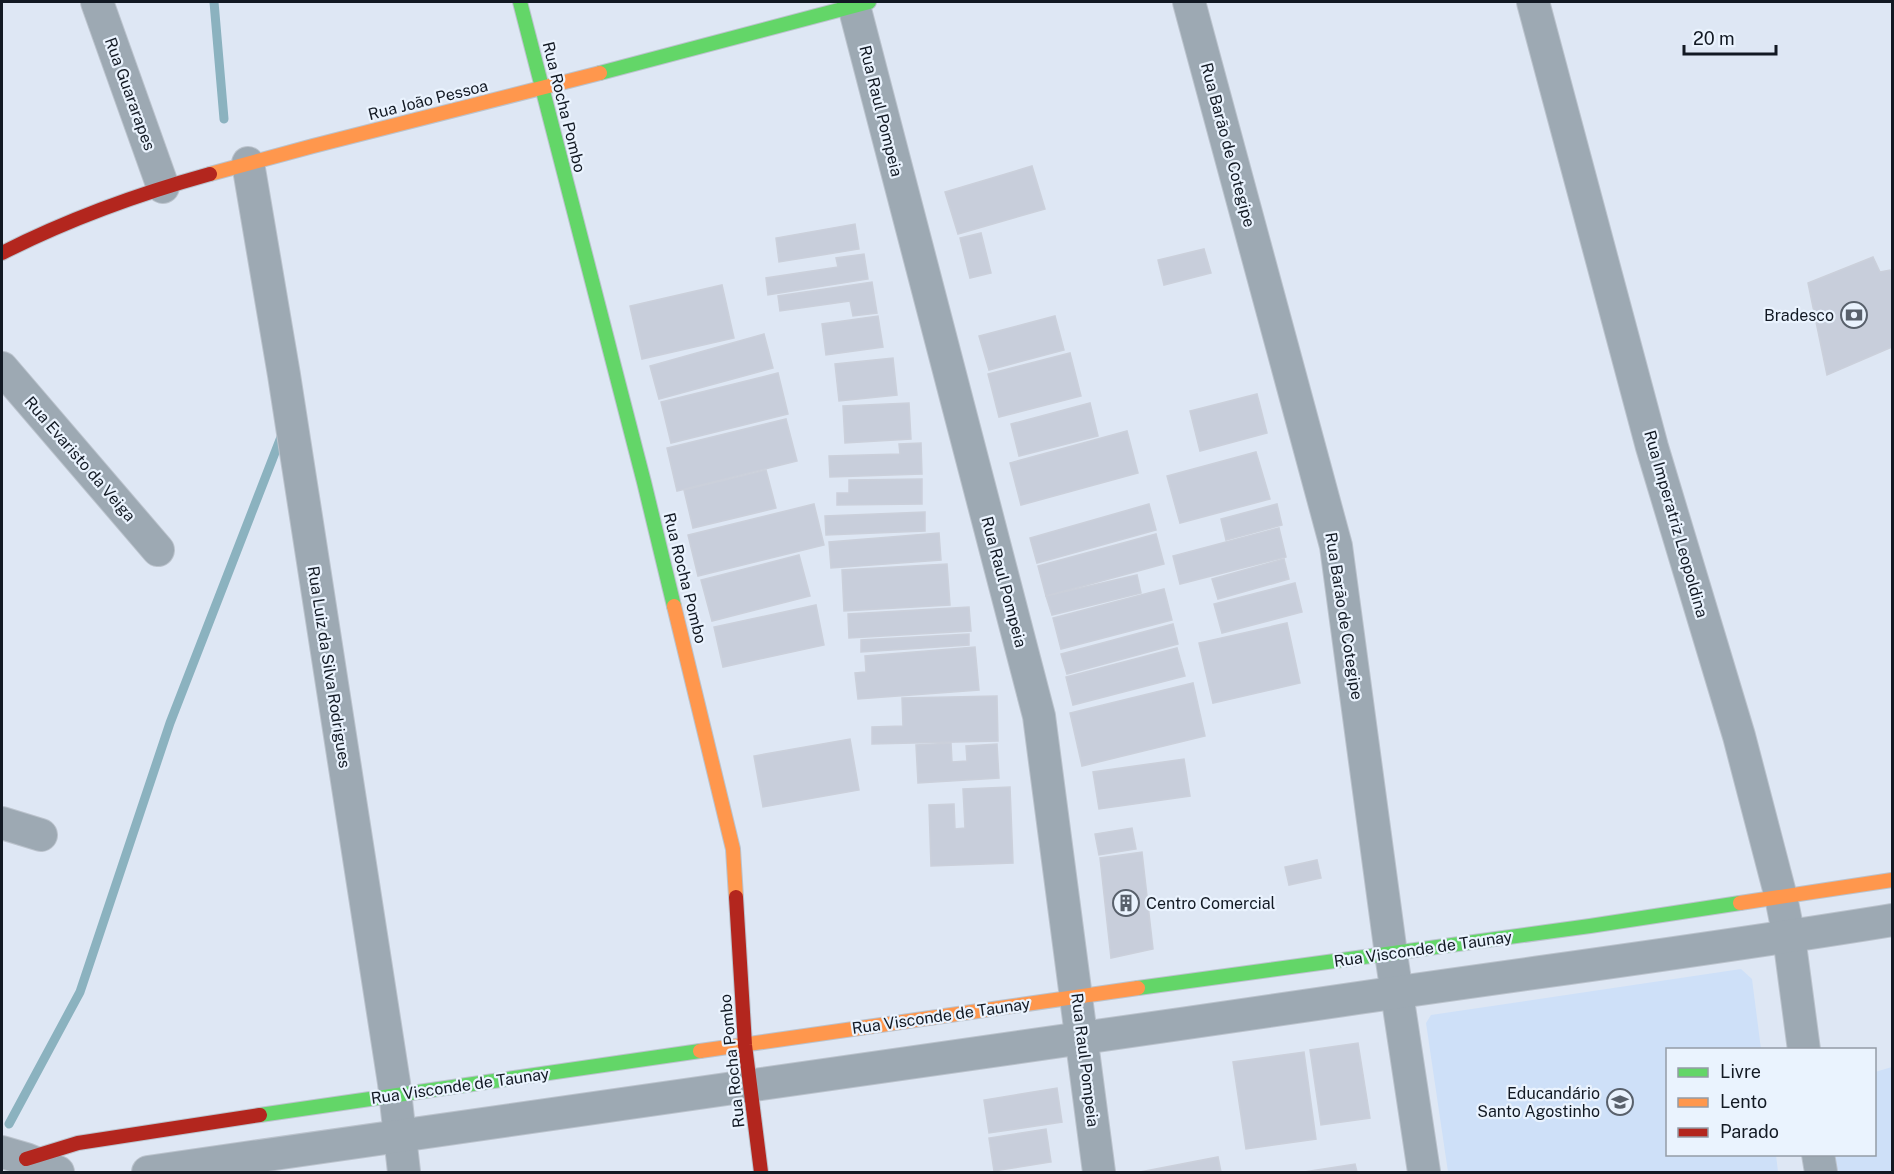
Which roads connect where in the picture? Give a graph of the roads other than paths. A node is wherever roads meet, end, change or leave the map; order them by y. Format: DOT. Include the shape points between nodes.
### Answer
graph roads {
  1 [pos="97,2"];
  2 [pos="520,2"];
  3 [pos="1190,2"];
  4 [pos="1533,2"];
  5 [pos="858,3"];
  6 [pos="542,89"];
  7 [pos="248,163"];
  8 [pos="163,187"];
  9 [pos="2,253"];
  10 [pos="2,368"];
  11 [pos="158,550"];
  12 [pos="2,823"];
  13 [pos="41,835"];
  14 [pos="1893,880"];
  15 [pos="1781,897"];
  16 [pos="1893,920"];
  17 [pos="1790,937"];
  18 [pos="1391,954"];
  19 [pos="1397,992"];
  20 [pos="1077,996"];
  21 [pos="1081,1038"];
  22 [pos="745,1045"];
  23 [pos="1804,1048"];
  24 [pos="750,1087"];
  25 [pos="395,1095"];
  26 [pos="399,1137"];
  27 [pos="14,1156"];
  28 [pos="1818,1156"];
  29 [pos="78,1158"];
  30 [pos="58,1173"];
  31 [pos="148,1173"];
  32 [pos="404,1173"];
  33 [pos="761,1173"];
  34 [pos="1099,1173"];
  35 [pos="1424,1173"];
  36 [pos="1821,1173"];
  1 -- 8 [label="street, Rua Guararapes"];
  2 -- 6 [label="street, Rua Rocha Pombo"];
  3 -- 18 [label="street, Rua Barão de Cotegipe" via="1336,546"];
  4 -- 15 [label="street, Rua Imperatriz Leopoldina" via="1652,447 1739,736"];
  5 -- 6 [label="street, Rua João Pessoa"];
  5 -- 20 [label="street, Rua Raul Pompeia" via="1039,716"];
  6 -- 7 [label="street, Rua João Pessoa"];
  6 -- 22 [label="street, Rua Rocha Pombo" via="734,849"];
  7 -- 8 [label="street, Rua João Pessoa"];
  7 -- 25 [label="street, Rua Luiz da Silva Rodrigues"];
  8 -- 9 [label="street, Rua João Pessoa" via="86,214"];
  10 -- 11 [label="street, Rua Evaristo da Veiga"];
  12 -- 13 [label="street"];
  14 -- 15 [label="street, Rua Visconde de Taunay"];
  15 -- 17 [label="street, Rua Imperatriz Leopoldina"];
  15 -- 18 [label="street, Rua Visconde de Taunay"];
  16 -- 17 [label="street"];
  17 -- 19 [label="street"];
  17 -- 23 [label="street, Rua Imperatriz Leopoldina"];
  18 -- 19 [label="street, Rua Barão de Cotegipe"];
  18 -- 20 [label="street, Rua Visconde de Taunay"];
  19 -- 21 [label="street"];
  19 -- 35 [label="street, Rua Barão de Cotegipe"];
  20 -- 21 [label="street, Rua Raul Pompeia"];
  20 -- 22 [label="street, Rua Visconde de Taunay"];
  21 -- 24 [label="street"];
  21 -- 34 [label="street, Rua Raul Pompeia"];
  22 -- 24 [label="street, Rua Rocha Pombo"];
  22 -- 25 [label="street, Rua Visconde de Taunay"];
  24 -- 26 [label="street"];
  24 -- 33 [label="street, Rua Rocha Pombo"];
  25 -- 26 [label="street, Rua Luiz da Silva Rodrigues"];
  25 -- 29 [label="street, Rua Visconde de Taunay"];
  26 -- 31 [label="street"];
  26 -- 32 [label="street, Rua Luiz da Silva Rodrigues"];
  27 -- 29 [label="street, Rua Visconde de Taunay"];
  27 -- 30 [label="street, Rua Visconde de Taunay"];
  28 -- 36 [label="street"];
}
